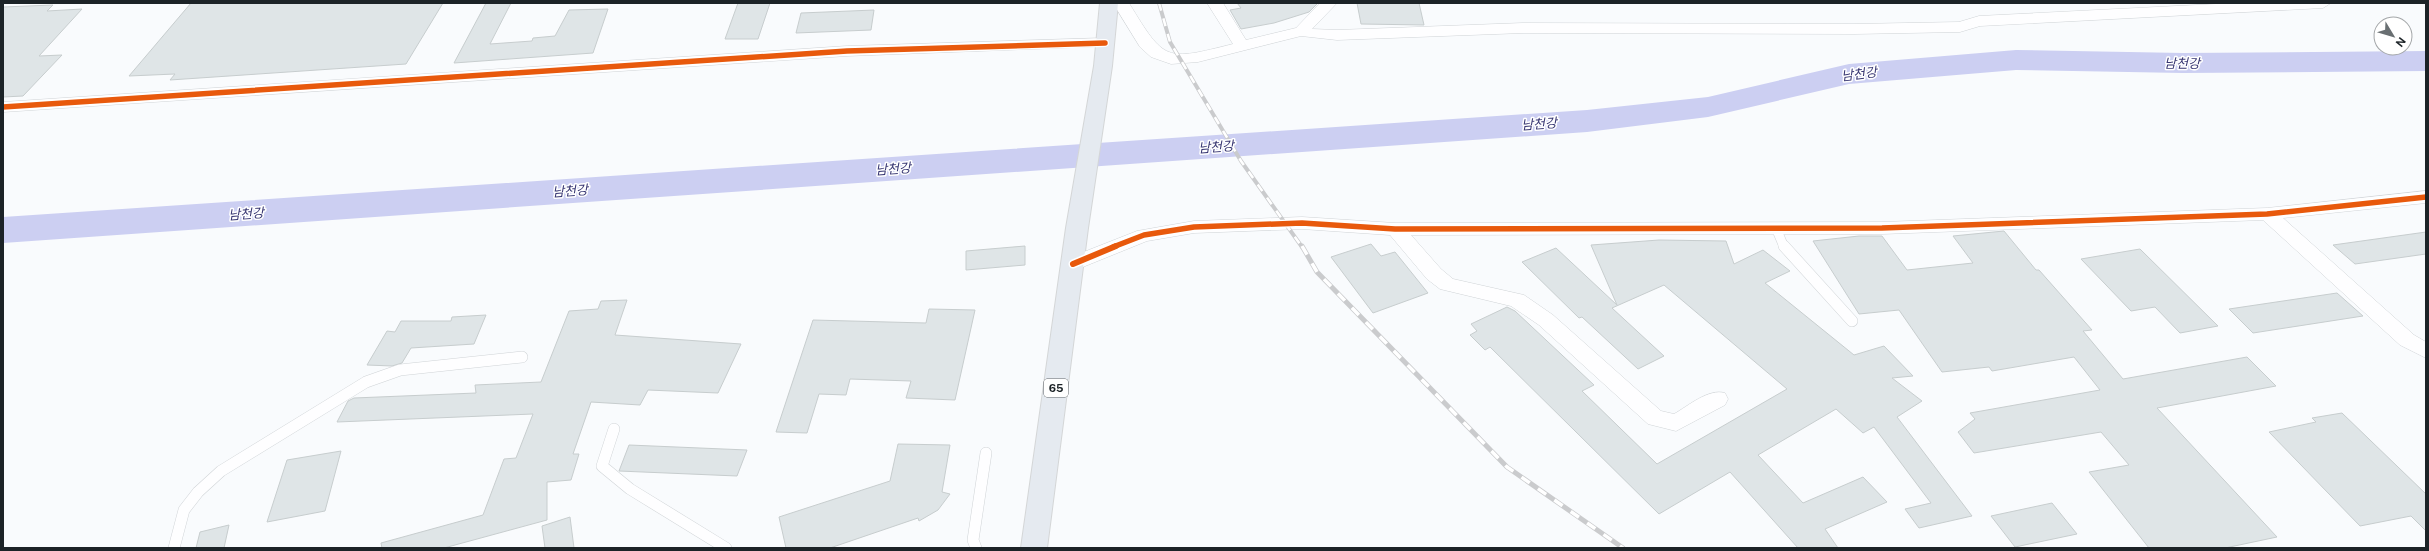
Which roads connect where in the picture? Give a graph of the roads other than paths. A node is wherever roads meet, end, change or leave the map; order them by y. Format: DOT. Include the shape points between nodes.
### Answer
graph roads {
  1 [pos="1109,3"];
  2 [pos="1122,3"];
  3 [pos="1215,3"];
  4 [pos="1329,3"];
  5 [pos="2323,3"];
  6 [pos="1301,31"];
  7 [pos="1105,43"];
  8 [pos="1242,46"];
  9 [pos="3,107"];
  10 [pos="2426,197"];
  11 [pos="2267,214"];
  12 [pos="1776,228"];
  13 [pos="1395,229"];
  14 [pos="1073,264"];
  15 [pos="1852,321"];
  16 [pos="2426,351"];
  17 [pos="522,357"];
  18 [pos="1718,399"];
  19 [pos="614,429"];
  20 [pos="986,453"];
  21 [pos="174,548"];
  22 [pos="726,548"];
  23 [pos="976,548"];
  24 [pos="1034,548"];
  1 -- 7 [label="main road, 65"];
  2 -- 8 [label="street" via="1146,44 1157,54 1171,58 1198,57"];
  3 -- 8 [label="street"];
  4 -- 6 [label="street"];
  5 -- 6 [label="street" via="1979,21 1960,27 1523,28 1337,35"];
  6 -- 8 [label="street"];
  7 -- 9 [label="street" via="847,51"];
  7 -- 14 [label="main road, 65" via="1076,228"];
  10 -- 11 [label="street"];
  11 -- 12 [label="street" via="1945,226"];
  11 -- 16 [label="street" via="2407,340"];
  12 -- 13 [label="street"];
  12 -- 15 [label="lane" via="1784,248"];
  13 -- 14 [label="street" via="1302,224 1194,228 1144,235"];
  13 -- 18 [label="street" via="1434,274 1447,284 1517,300 1546,320 1655,418 1676,422"];
  14 -- 24 [label="main road, 65"];
  17 -- 21 [label="lane" via="400,370 366,382 221,471 198,492 184,510"];
  19 -- 22 [label="lane" via="602,466 630,489"];
  20 -- 23 [label="lane" via="973,540"];
}
